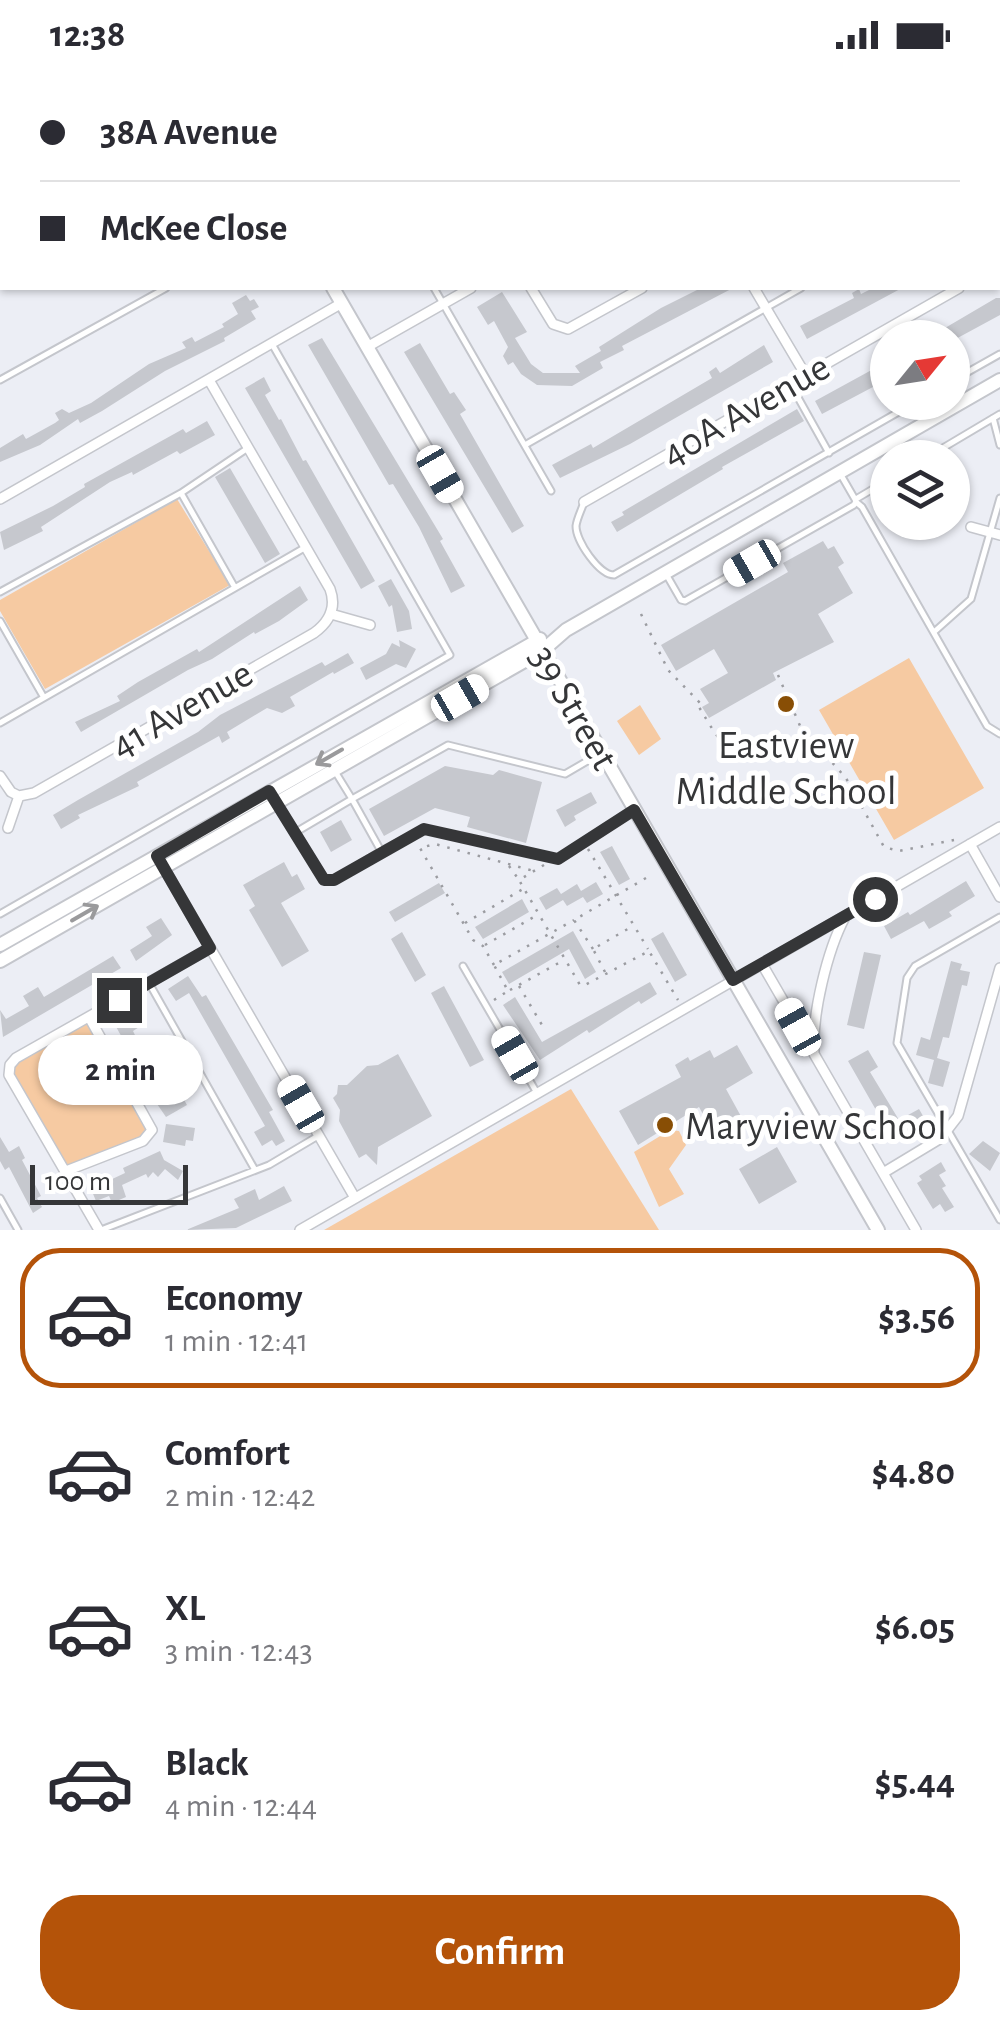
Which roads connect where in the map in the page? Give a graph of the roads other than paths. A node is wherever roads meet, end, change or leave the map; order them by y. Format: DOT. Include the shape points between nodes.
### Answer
graph roads {
  1 [pos="162,290"];
  2 [pos="334,290"];
  3 [pos="435,290"];
  4 [pos="468,290"];
  5 [pos="531,290"];
  6 [pos="639,290"];
  7 [pos="755,290"];
  8 [pos="797,290"];
  9 [pos="955,290"];
  10 [pos="342,303"];
  11 [pos="443,304"];
  12 [pos="765,307"];
  13 [pos="272,344"];
  14 [pos="367,347"];
  15 [pos="1000,354"];
  16 [pos="0,369"];
  17 [pos="970,371"];
  18 [pos="804,374"];
  19 [pos="2,379"];
  20 [pos="209,380"];
  21 [pos="1000,380"];
  22 [pos="790,382"];
  23 [pos="996,416"];
  24 [pos="885,420"];
  25 [pos="956,440"];
  26 [pos="525,445"];
  27 [pos="1000,445"];
  28 [pos="248,448"];
  29 [pos="829,453"];
  30 [pos="840,472"];
  31 [pos="552,491"];
  32 [pos="870,492"];
  33 [pos="181,493"];
  34 [pos="1000,498"];
  35 [pos="0,499"];
  36 [pos="856,501"];
  37 [pos="584,502"];
  38 [pos="972,527"];
  39 [pos="995,534"];
  40 [pos="306,547"];
  41 [pos="666,573"];
  42 [pos="234,586"];
  43 [pos="0,592"];
  44 [pos="331,614"];
  45 [pos="0,621"];
  46 [pos="370,624"];
  47 [pos="934,632"];
  48 [pos="539,646"];
  49 [pos="43,696"];
  50 [pos="0,723"];
  51 [pos="1000,734"];
  52 [pos="601,753"];
  53 [pos="334,770"];
  54 [pos="0,776"];
  55 [pos="19,796"];
  56 [pos="272,797"];
  57 [pos="352,799"];
  58 [pos="634,810"];
  59 [pos="1000,827"];
  60 [pos="8,828"];
  61 [pos="296,832"];
  62 [pos="970,844"];
  63 [pos="381,851"];
  64 [pos="160,862"];
  65 [pos="1000,897"];
  66 [pos="0,914"];
  67 [pos="847,915"];
  68 [pos="1000,917"];
  69 [pos="0,944"];
  70 [pos="210,948"];
  71 [pos="0,961"];
  72 [pos="762,964"];
  73 [pos="463,966"];
  74 [pos="1000,968"];
  75 [pos="733,980"];
  76 [pos="149,984"];
  77 [pos="90,1017"];
  78 [pos="814,1055"];
  79 [pos="537,1094"];
  80 [pos="948,1130"];
  81 [pos="319,1135"];
  82 [pos="255,1170"];
  83 [pos="66,1171"];
  84 [pos="882,1173"];
  85 [pos="0,1198"];
  86 [pos="356,1198"];
  87 [pos="997,1207"];
  88 [pos="1000,1220"];
  89 [pos="18,1230"];
  90 [pos="100,1230"];
  91 [pos="300,1230"];
  92 [pos="878,1230"];
  93 [pos="916,1230"];
  1 -- 19 [label="lane"];
  2 -- 10 [label="main road, 39 Street"];
  3 -- 11 [label="lane"];
  4 -- 11 [label="street"];
  5 -- 6 [label="street" via="563,329"];
  7 -- 12 [label="street"];
  8 -- 12 [label="lane"];
  9 -- 18 [label="street, 40A Avenue"];
  10 -- 13 [label="street"];
  10 -- 14 [label="main road, 39 Street"];
  11 -- 14 [label="street"];
  11 -- 26 [label="lane"];
  12 -- 18 [label="street"];
  12 -- 26 [label="lane"];
  13 -- 20 [label="street"];
  13 -- 66 [label="lane" via="450,655"];
  14 -- 48 [label="main road, 39 Street"];
  15 -- 17 [label="lane"];
  16 -- 19 [label="lane"];
  18 -- 22 [label="street, 40A Avenue"];
  20 -- 28 [label="street"];
  20 -- 35 [label="street"];
  21 -- 30 [label="main road"];
  22 -- 29 [label="lane"];
  22 -- 37 [label="street, 40A Avenue"];
  23 -- 25 [label="lane"];
  23 -- 27 [label="lane"];
  24 -- 29 [label="lane"];
  26 -- 31 [label="lane"];
  28 -- 33 [label="lane"];
  28 -- 40 [label="street"];
  29 -- 37 [label="lane" via="614,575 599,570 579,536"];
  30 -- 36 [label="lane"];
  30 -- 41 [label="main road"];
  32 -- 36 [label="lane"];
  33 -- 42 [label="lane"];
  33 -- 43 [label="lane"];
  34 -- 39 [label="lane"];
  36 -- 41 [label="lane" via="686,601"];
  36 -- 47 [label="lane"];
  38 -- 39 [label="street"];
  39 -- 47 [label="lane" via="971,599"];
  40 -- 42 [label="lane"];
  40 -- 44 [label="street" via="332,596"];
  41 -- 48 [label="main road"];
  42 -- 49 [label="lane"];
  44 -- 46 [label="street"];
  44 -- 55 [label="street, 41 Avenue" via="314,633"];
  45 -- 49 [label="lane"];
  47 -- 51 [label="lane" via="987,726"];
  48 -- 52 [label="main road, 39 Street"];
  48 -- 53 [label="main road"];
  48 -- 56 [label="main road, one-way"];
  49 -- 50 [label="lane"];
  52 -- 57 [label="lane" via="565,774 448,745"];
  52 -- 58 [label="main road, 39 Street"];
  53 -- 56 [label="main road"];
  53 -- 57 [label="lane"];
  54 -- 55 [label="street"];
  55 -- 60 [label="street"];
  56 -- 61 [label="lane"];
  56 -- 64 [label="main road"];
  57 -- 61 [label="lane"];
  57 -- 63 [label="lane"];
  58 -- 63 [label="lane" via="554,858 424,829"];
  58 -- 75 [label="main road, 39 Street"];
  59 -- 62 [label="street"];
  61 -- 63 [label="lane" via="324,880"];
  62 -- 65 [label="street"];
  62 -- 67 [label="street"];
  64 -- 69 [label="main road"];
  64 -- 70 [label="street"];
  71 -- 64 [label="main road, one-way"];
  67 -- 72 [label="street"];
  67 -- 78 [label="street" via="815,1020"];
  68 -- 80 [label="lane" via="916,966 907,978 897,1043"];
  70 -- 76 [label="street"];
  70 -- 81 [label="street"];
  72 -- 75 [label="street"];
  72 -- 78 [label="street"];
  73 -- 79 [label="lane"];
  74 -- 80 [label="street" via="966,1096"];
  75 -- 79 [label="street"];
  75 -- 92 [label="main road, 39 Street"];
  76 -- 77 [label="street"];
  76 -- 82 [label="lane"];
  77 -- 83 [label="street" via="16,1058 8,1070"];
  77 -- 83 [label="street" via="152,1130 143,1141"];
  78 -- 84 [label="street"];
  79 -- 86 [label="street"];
  80 -- 84 [label="street"];
  80 -- 87 [label="lane"];
  81 -- 82 [label="lane"];
  81 -- 86 [label="street"];
  82 -- 90 [label="lane"];
  83 -- 90 [label="street"];
  84 -- 93 [label="street"];
  85 -- 89 [label="lane"];
  86 -- 91 [label="street"];
  87 -- 88 [label="lane"];
}
